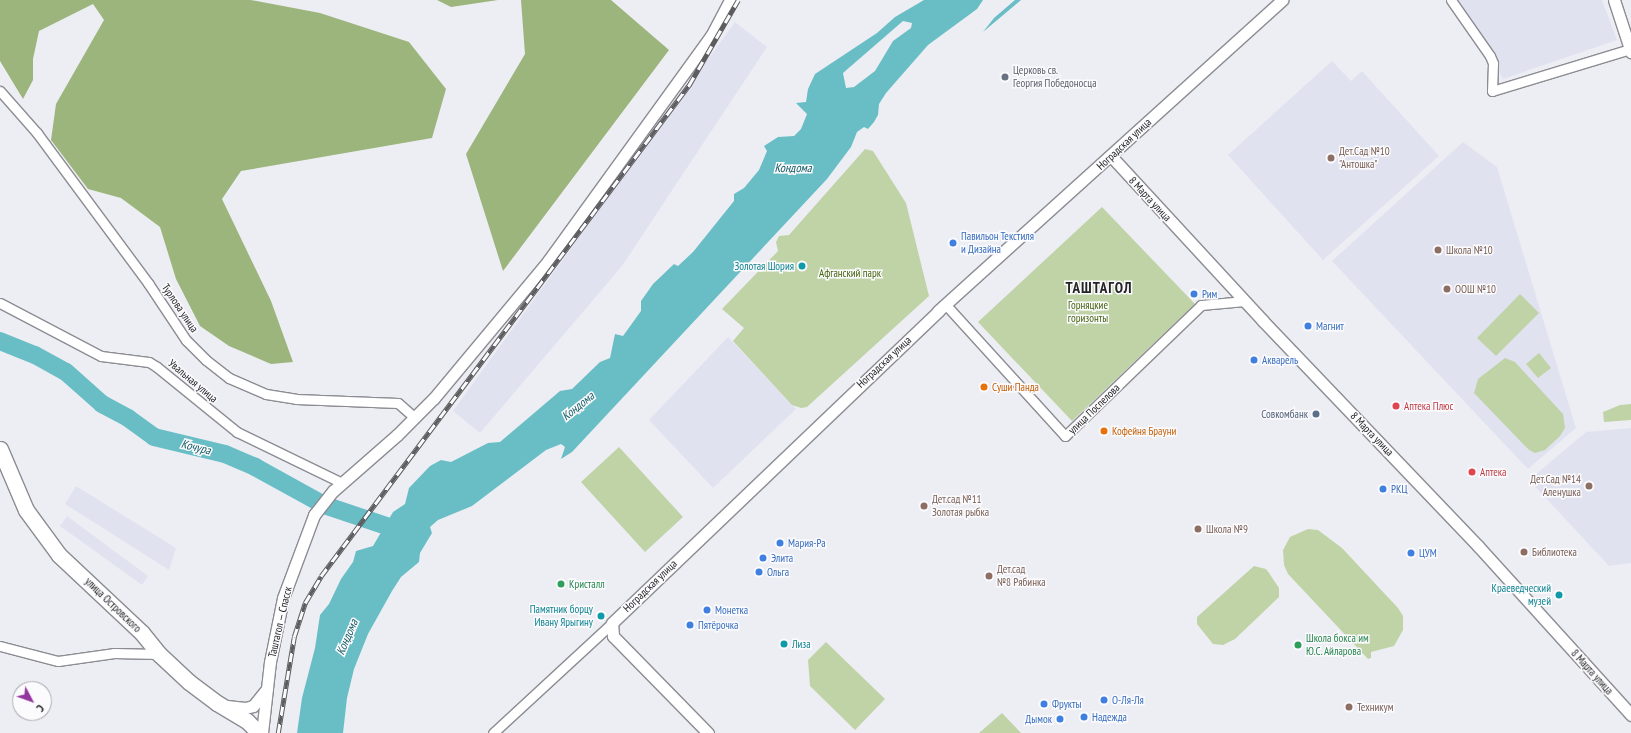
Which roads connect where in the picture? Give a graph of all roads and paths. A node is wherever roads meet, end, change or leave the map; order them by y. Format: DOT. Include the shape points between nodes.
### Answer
graph roads {
  1 [pos="730,0"];
  2 [pos="1282,0"];
  3 [pos="1451,0"];
  4 [pos="1614,0"];
  5 [pos="1630,51"];
  6 [pos="0,91"];
  7 [pos="1110,156"];
  8 [pos="1245,301"];
  9 [pos="0,303"];
  10 [pos="946,305"];
  11 [pos="414,417"];
  12 [pos="0,449"];
  13 [pos="342,484"];
  14 [pos="612,623"];
  15 [pos="0,646"];
  16 [pos="159,654"];
  17 [pos="267,688"];
  18 [pos="217,703"];
  19 [pos="1631,715"];
  20 [pos="261,733"];
  21 [pos="493,733"];
  22 [pos="708,733"];
  1 -- 11 [label="street, Таштагол — Спасск" via="711,36 552,255 434,398"];
  2 -- 7 [label="street, Ноградская улица"];
  3 -- 5 [label="street" via="1490,56 1493,63 1492,91"];
  4 -- 5 [label="street"];
  6 -- 11 [label="street, Турлова улица" via="37,133 148,283 186,340 206,360 229,378 266,394 296,399 398,402"];
  7 -- 8 [label="street, 8 Марта улица"];
  7 -- 10 [label="street, Ноградская улица"];
  8 -- 10 [label="street, улица Поспелова" via="1201,305 1065,436"];
  8 -- 19 [label="street, 8 Марта улица" via="1478,546"];
  9 -- 13 [label="street, Увальная улица" via="101,356 149,362 237,432"];
  10 -- 14 [label="street, Ноградская улица"];
  11 -- 13 [label="street, Таштагол — Спасск"];
  12 -- 16 [label="main road, улица Островского" via="26,510 59,555 142,633"];
  13 -- 17 [label="street, Таштагол — Спасск" via="314,515 283,598"];
  14 -- 21 [label="street, Ноградская улица"];
  14 -- 22 [label="street" via="613,636"];
  15 -- 16 [label="street" via="58,661 114,653"];
  16 -- 18 [label="main road, улица Островского" via="189,682"];
  17 -- 18 [label="street" via="253,706 245,708"];
  17 -- 20 [label="street, Таштагол — Спасск"];
  18 -- 20 [label="main road, улица Островского" via="247,721"];
}
